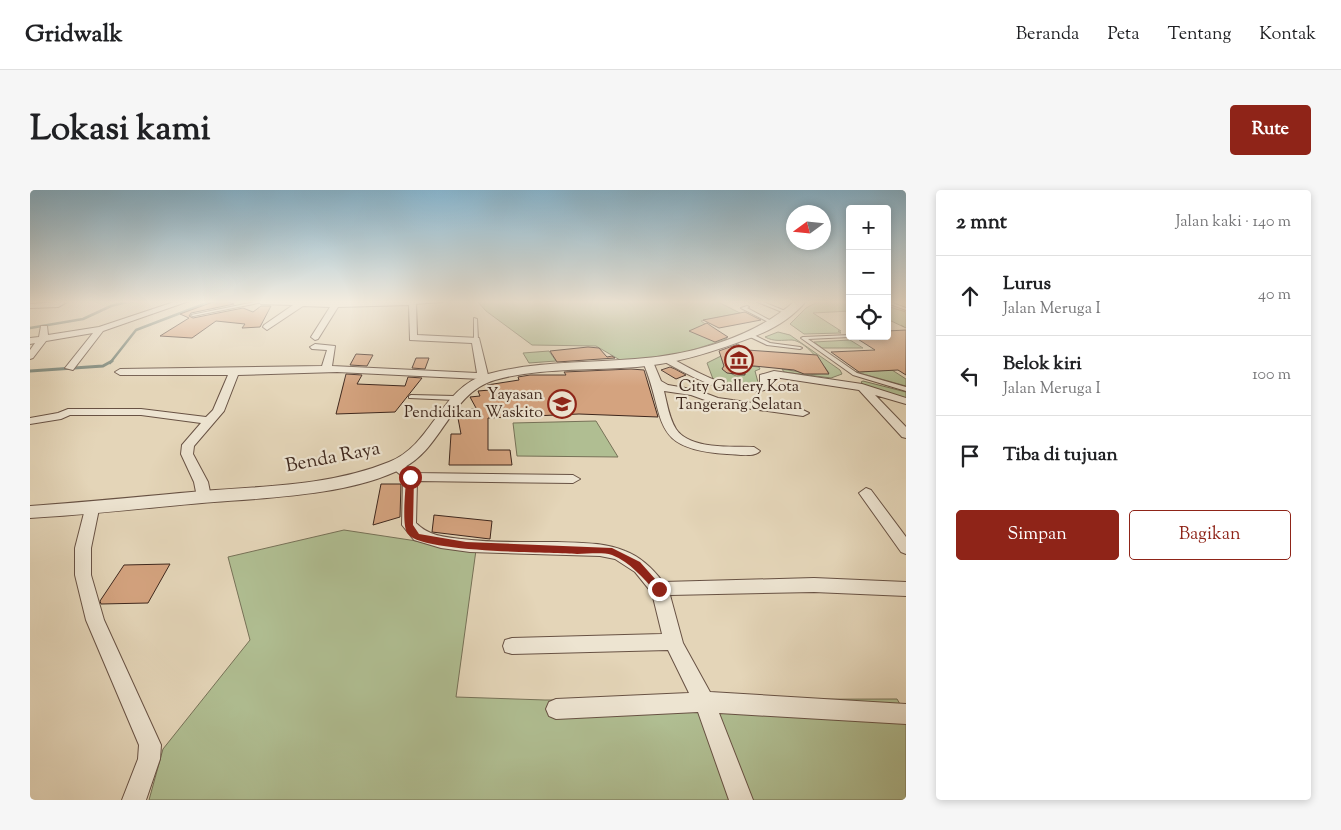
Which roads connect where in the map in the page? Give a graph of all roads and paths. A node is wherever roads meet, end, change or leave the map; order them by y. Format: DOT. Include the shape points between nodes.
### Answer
graph roads {
  1 [pos="44,329"];
  2 [pos="97,329"];
  3 [pos="100,329"];
  4 [pos="320,329"];
  5 [pos="414,329"];
  6 [pos="475,329"];
  7 [pos="757,329"];
  8 [pos="748,334"];
  9 [pos="846,336"];
  10 [pos="315,337"];
  11 [pos="43,339"];
  12 [pos="476,340"];
  13 [pos="30,341"];
  14 [pos="315,347"];
  15 [pos="800,348"];
  16 [pos="30,356"];
  17 [pos="666,359"];
  18 [pos="648,362"];
  19 [pos="70,368"];
  20 [pos="326,369"];
  21 [pos="120,372"];
  22 [pos="234,372"];
  23 [pos="855,374"];
  24 [pos="485,377"];
  25 [pos="657,383"];
  26 [pos="862,387"];
  27 [pos="906,389"];
  28 [pos="411,397"];
  29 [pos="455,398"];
  30 [pos="906,401"];
  31 [pos="803,414"];
  32 [pos="30,421"];
  33 [pos="208,421"];
  34 [pos="906,434"];
  35 [pos="754,451"];
  36 [pos="396,466"];
  37 [pos="410,477"];
  38 [pos="573,479"];
  39 [pos="866,493"];
  40 [pos="204,498"];
  41 [pos="92,509"];
  42 [pos="30,512"];
  43 [pos="906,548"];
  44 [pos="659,589"];
  45 [pos="906,589"];
  46 [pos="674,642"];
  47 [pos="512,646"];
  48 [pos="704,702"];
  49 [pos="556,709"];
  50 [pos="906,714"];
  51 [pos="134,800"];
  52 [pos="741,800"];
  1 -- 11 [label="street"];
  2 -- 11 [label="street"];
  3 -- 19 [label="street"];
  4 -- 10 [label="street"];
  5 -- 12 [label="street" via="415,340"];
  6 -- 12 [label="lane"];
  7 -- 8 [label="street, Benda Raya"];
  8 -- 15 [label="lane" via="769,344"];
  8 -- 17 [label="street, Benda Raya"];
  9 -- 23 [label="lane" via="802,338"];
  11 -- 13 [label="street"];
  11 -- 16 [label="street"];
  12 -- 24 [label="street"];
  14 -- 20 [label="street" via="332,348"];
  17 -- 18 [label="street, Benda Raya"];
  17 -- 26 [label="street" via="706,381 747,390 765,388 764,377 774,374"];
  18 -- 24 [label="street, Benda Raya" via="540,369"];
  18 -- 25 [label="street"];
  20 -- 22 [label="street"];
  20 -- 24 [label="street"];
  21 -- 22 [label="street"];
  22 -- 33 [label="street" via="221,405"];
  23 -- 26 [label="lane"];
  23 -- 27 [label="lane"];
  24 -- 29 [label="street, Benda Raya"];
  25 -- 31 [label="street" via="716,401"];
  25 -- 35 [label="street" via="667,421 678,439 695,445"];
  26 -- 30 [label="street"];
  26 -- 34 [label="street"];
  28 -- 29 [label="lane"];
  29 -- 36 [label="street, Benda Raya" via="423,447"];
  32 -- 33 [label="street" via="68,412 89,411 141,412"];
  33 -- 40 [label="street" via="193,437 187,454 201,482"];
  36 -- 37 [label="street"];
  36 -- 40 [label="street, Benda Raya" via="346,479"];
  37 -- 38 [label="street"];
  37 -- 44 [label="street" via="409,525 416,536 466,545 612,552 637,565"];
  39 -- 43 [label="street"];
  40 -- 41 [label="street, Benda Raya"];
  41 -- 42 [label="street, Benda Raya"];
  41 -- 51 [label="street" via="83,548 83,575 95,620 150,745 144,776"];
  44 -- 45 [label="street" via="814,585"];
  44 -- 46 [label="street"];
  46 -- 47 [label="street"];
  46 -- 48 [label="street"];
  48 -- 49 [label="street"];
  48 -- 50 [label="street"];
  48 -- 52 [label="street"];
}
